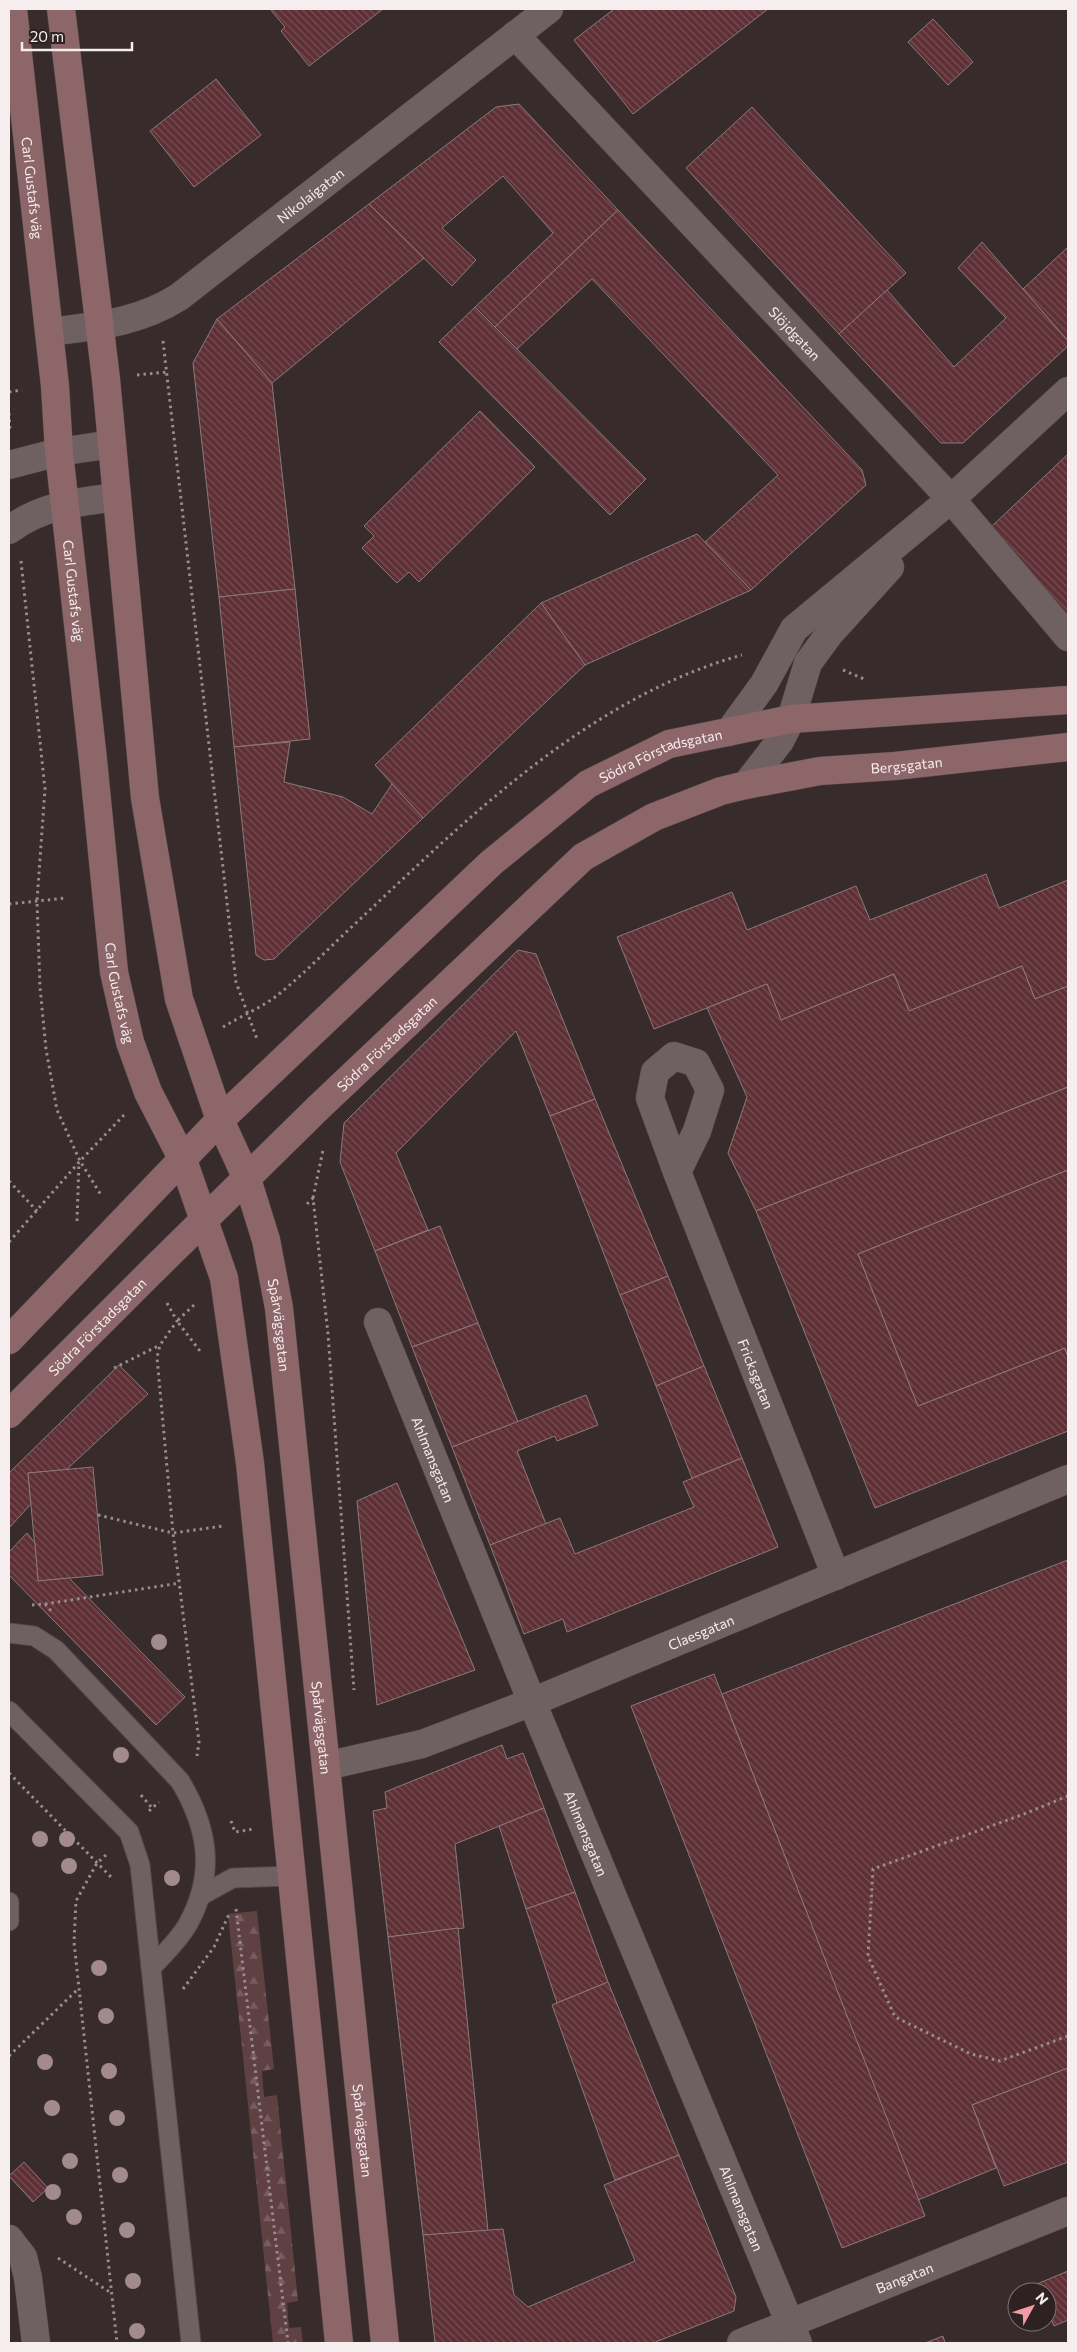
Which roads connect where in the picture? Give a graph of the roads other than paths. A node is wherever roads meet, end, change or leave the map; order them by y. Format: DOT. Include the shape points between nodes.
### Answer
graph roads {
  1 [pos="13,9"];
  2 [pos="61,9"];
  3 [pos="549,9"];
  4 [pos="515,35"];
  5 [pos="100,325"];
  6 [pos="49,332"];
  7 [pos="1068,391"];
  8 [pos="112,444"];
  9 [pos="59,452"];
  10 [pos="10,464"];
  11 [pos="118,497"];
  12 [pos="951,499"];
  13 [pos="65,503"];
  14 [pos="13,527"];
  15 [pos="1068,637"];
  16 [pos="1068,700"];
  17 [pos="791,719"];
  18 [pos="729,732"];
  19 [pos="1068,747"];
  20 [pos="746,785"];
  21 [pos="220,1120"];
  22 [pos="183,1160"];
  23 [pos="676,1172"];
  24 [pos="247,1180"];
  25 [pos="204,1220"];
  26 [pos="378,1322"];
  27 [pos="9,1340"];
  28 [pos="9,1414"];
  29 [pos="1068,1479"];
  30 [pos="836,1576"];
  31 [pos="9,1633"];
  32 [pos="532,1702"];
  33 [pos="9,1711"];
  34 [pos="326,1766"];
  35 [pos="292,1876"];
  36 [pos="200,1896"];
  37 [pos="9,1902"];
  38 [pos="9,1921"];
  39 [pos="151,1968"];
  40 [pos="1068,2211"];
  41 [pos="9,2239"];
  42 [pos="794,2333"];
  43 [pos="36,2343"];
  44 [pos="191,2343"];
  45 [pos="339,2343"];
  46 [pos="385,2343"];
  47 [pos="741,2343"];
  1 -- 6 [label="street, Carl Gustafs väg"];
  2 -- 5 [label="street"];
  3 -- 4 [label="street, Nikolaigatan"];
  4 -- 5 [label="street, Nikolaigatan" via="179,297 159,310 137,318"];
  4 -- 12 [label="street, Slöjdgatan"];
  5 -- 6 [label="street, Nikolaigatan"];
  5 -- 8 [label="street"];
  6 -- 9 [label="street, Carl Gustafs väg"];
  7 -- 12 [label="street, Södra Förstadsgatan"];
  8 -- 9 [label="street"];
  8 -- 11 [label="street"];
  9 -- 10 [label="street"];
  9 -- 13 [label="street, Carl Gustafs väg"];
  11 -- 13 [label="street"];
  11 -- 21 [label="street" via="145,798 179,999"];
  12 -- 15 [label="street, Slöjdgatan"];
  12 -- 17 [label="street, Södra Förstadsgatan" via="830,633 808,662"];
  12 -- 18 [label="street, Södra Förstadsgatan" via="794,629 764,684"];
  13 -- 14 [label="street"];
  13 -- 22 [label="street, Carl Gustafs väg" via="114,972 130,1042 148,1092"];
  16 -- 17 [label="street"];
  17 -- 18 [label="street, Södra Förstadsgatan"];
  17 -- 20 [label="street, Södra Förstadsgatan" via="780,741"];
  18 -- 21 [label="street, Södra Förstadsgatan" via="669,744 588,784 491,863"];
  19 -- 20 [label="street, Bergsgatan" via="820,771"];
  20 -- 24 [label="street, Södra Förstadsgatan" via="721,791 654,817 583,857"];
  21 -- 22 [label="street, Södra Förstadsgatan"];
  21 -- 24 [label="street, Spårvägsgatan"];
  22 -- 25 [label="street"];
  22 -- 27 [label="street, Södra Förstadsgatan"];
  23 -- 30 [label="street, Fricksgatan"];
  24 -- 25 [label="street, Södra Förstadsgatan"];
  24 -- 34 [label="street, Spårvägsgatan" via="266,1240 279,1308"];
  25 -- 28 [label="street, Södra Förstadsgatan"];
  25 -- 35 [label="street" via="224,1278 234,1337"];
  26 -- 32 [label="street, Ahlmansgatan"];
  29 -- 30 [label="street, Claesgatan"];
  30 -- 32 [label="street, Claesgatan"];
  31 -- 36 [label="lane" via="34,1636 56,1650 180,1781 194,1804 204,1834 206,1864"];
  32 -- 34 [label="street, Claesgatan" via="422,1744"];
  32 -- 42 [label="street, Ahlmansgatan"];
  33 -- 39 [label="lane" via="129,1832 140,1865"];
  34 -- 46 [label="street, Spårvägsgatan"];
  35 -- 36 [label="lane" via="233,1878"];
  35 -- 45 [label="street"];
  36 -- 39 [label="lane" via="188,1924"];
  37 -- 38 [label="lane"];
  39 -- 44 [label="lane"];
  40 -- 42 [label="street, Bangatan"];
  41 -- 43 [label="street" via="23,2257"];
  42 -- 47 [label="street, Bangatan"];
}
